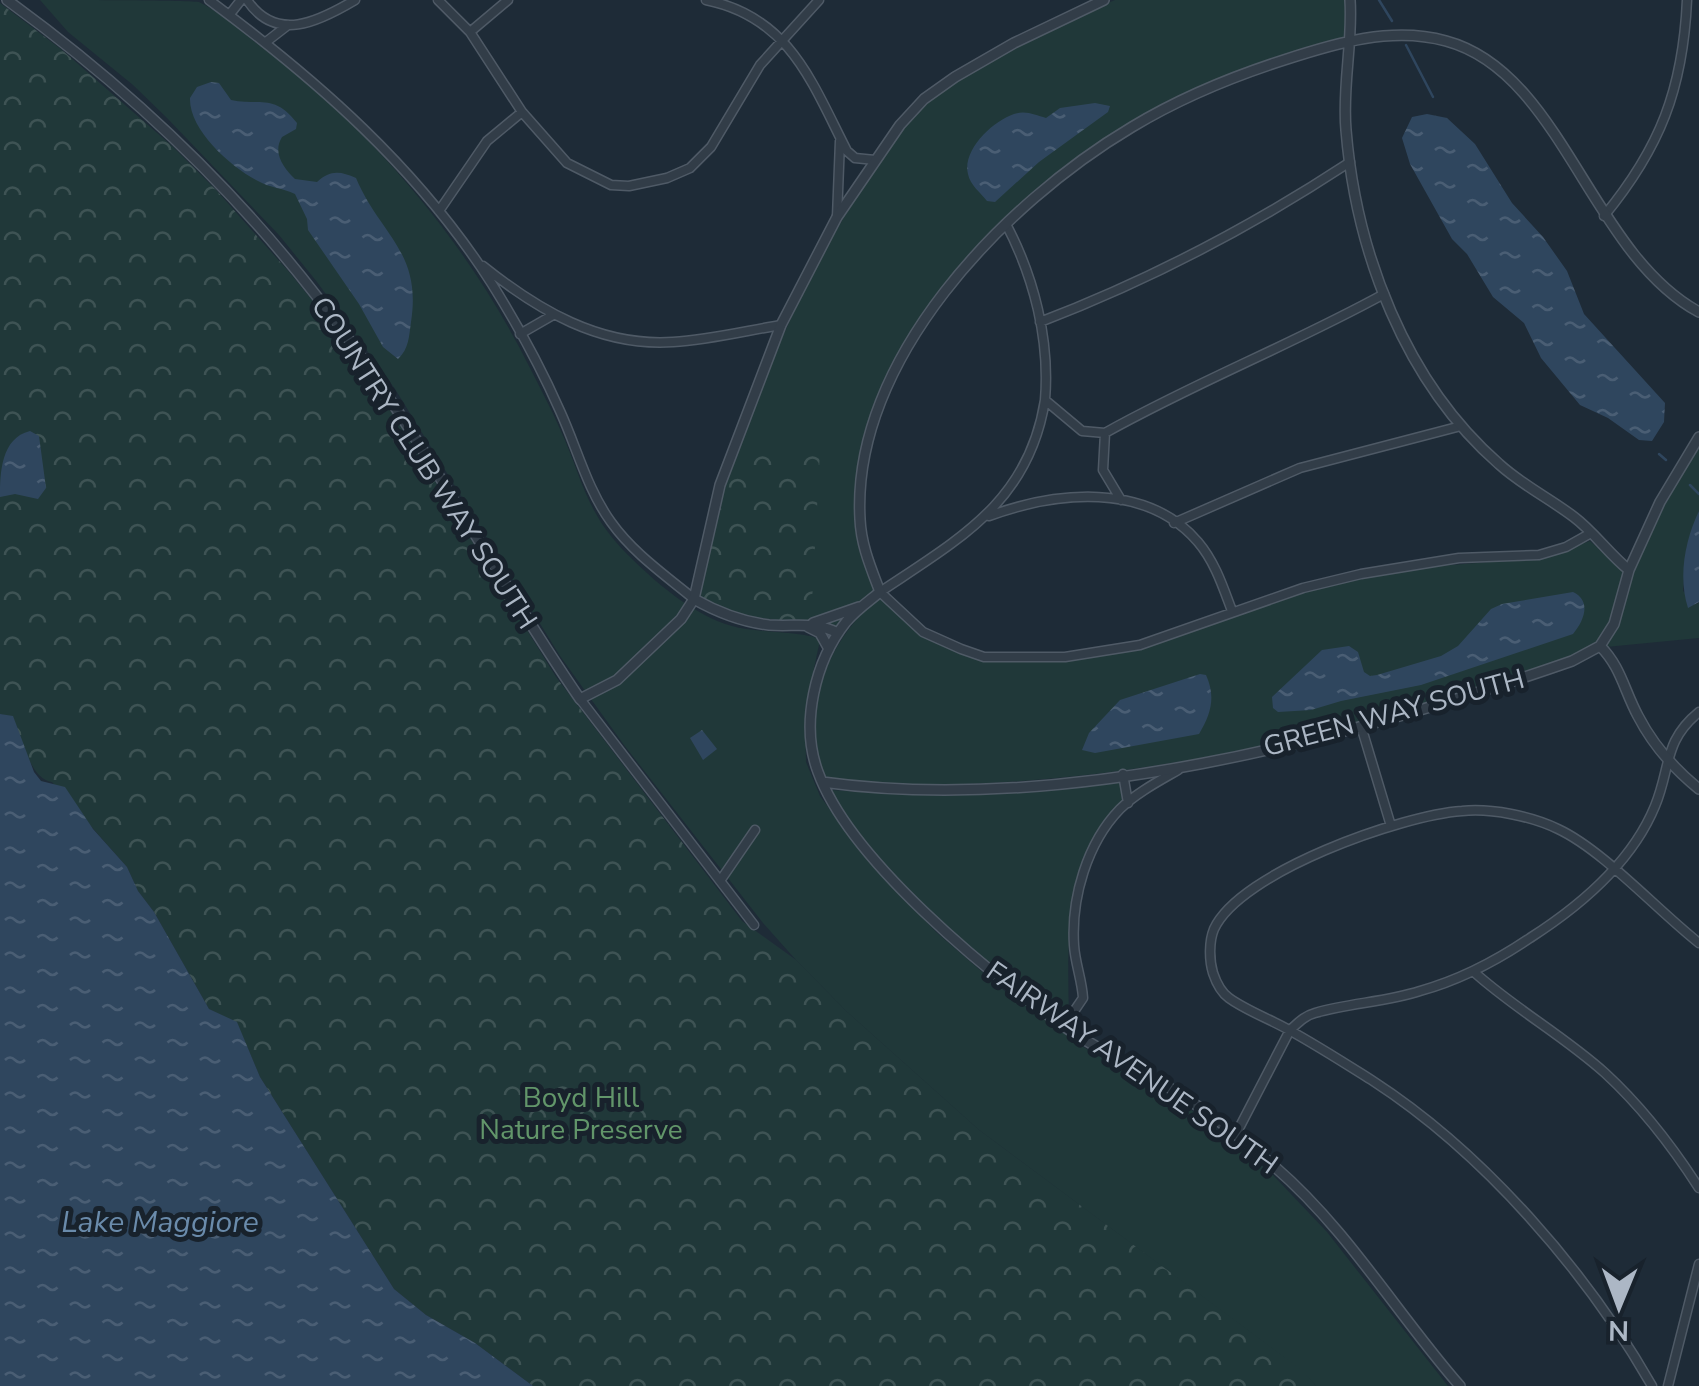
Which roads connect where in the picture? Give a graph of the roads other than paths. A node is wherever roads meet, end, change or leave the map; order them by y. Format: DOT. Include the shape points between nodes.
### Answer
graph roads {
  1 [pos="6,0"];
  2 [pos="208,0"];
  3 [pos="244,0"];
  4 [pos="355,0"];
  5 [pos="438,0"];
  6 [pos="508,0"];
  7 [pos="706,0"];
  8 [pos="819,0"];
  9 [pos="1104,0"];
  10 [pos="1350,0"];
  11 [pos="1686,0"];
  12 [pos="230,14"];
  13 [pos="288,25"];
  14 [pos="470,32"];
  15 [pos="783,40"];
  16 [pos="1350,41"];
  17 [pos="266,42"];
  18 [pos="522,112"];
  19 [pos="840,137"];
  20 [pos="874,160"];
  21 [pos="1350,162"];
  22 [pos="439,211"];
  23 [pos="1604,216"];
  24 [pos="837,217"];
  25 [pos="1006,224"];
  26 [pos="476,260"];
  27 [pos="1384,294"];
  28 [pos="1699,312"];
  29 [pos="553,315"];
  30 [pos="1040,322"];
  31 [pos="781,325"];
  32 [pos="520,334"];
  33 [pos="1045,400"];
  34 [pos="1461,426"];
  35 [pos="1105,433"];
  36 [pos="1699,437"];
  37 [pos="1120,500"];
  38 [pos="985,518"];
  39 [pos="1174,523"];
  40 [pos="1590,534"];
  41 [pos="1629,570"];
  42 [pos="880,592"];
  43 [pos="694,599"];
  44 [pos="862,606"];
  45 [pos="1232,611"];
  46 [pos="807,625"];
  47 [pos="838,633"];
  48 [pos="1600,646"];
  49 [pos="829,649"];
  50 [pos="580,699"];
  51 [pos="1699,712"];
  52 [pos="1361,726"];
  53 [pos="1666,760"];
  54 [pos="1184,766"];
  55 [pos="1122,774"];
  56 [pos="822,782"];
  57 [pos="1699,789"];
  58 [pos="1128,803"];
  59 [pos="1391,826"];
  60 [pos="756,830"];
  61 [pos="1614,870"];
  62 [pos="720,881"];
  63 [pos="754,925"];
  64 [pos="1699,943"];
  65 [pos="1474,972"];
  66 [pos="1064,1026"];
  67 [pos="1290,1030"];
  68 [pos="1236,1134"];
  69 [pos="1699,1188"];
  70 [pos="1699,1264"];
  71 [pos="1460,1386"];
  72 [pos="1652,1386"];
  73 [pos="1668,1386"];
  1 -- 50 [label="street, COUNTRY CLUB WAY SOUTH" via="148,114 305,281 413,434"];
  2 -- 12 [label="street"];
  3 -- 12 [label="street"];
  3 -- 13 [label="street" via="257,15"];
  4 -- 13 [label="street"];
  5 -- 14 [label="street"];
  6 -- 14 [label="street"];
  7 -- 15 [label="street" via="739,10"];
  8 -- 15 [label="street"];
  9 -- 20 [label="street" via="955,77 924,99"];
  10 -- 16 [label="street"];
  11 -- 23 [label="street" via="1682,61 1660,134"];
  12 -- 17 [label="street"];
  13 -- 17 [label="street"];
  14 -- 18 [label="street"];
  15 -- 18 [label="street" via="750,78 712,148 667,178 629,186 590,177 568,163"];
  15 -- 19 [label="street"];
  16 -- 21 [label="street"];
  16 -- 23 [label="street" via="1423,36 1488,60 1542,116"];
  16 -- 25 [label="street" via="1238,74 1150,117 1083,159"];
  17 -- 22 [label="street" via="374,136"];
  18 -- 22 [label="street" via="487,141"];
  19 -- 20 [label="street" via="855,158"];
  19 -- 24 [label="street"];
  20 -- 24 [label="street"];
  21 -- 27 [label="street"];
  21 -- 30 [label="street" via="1200,253"];
  22 -- 26 [label="street"];
  23 -- 28 [label="street" via="1646,268"];
  24 -- 31 [label="street"];
  25 -- 30 [label="street"];
  25 -- 42 [label="street" via="924,318 876,410 860,520"];
  26 -- 29 [label="street"];
  26 -- 32 [label="street"];
  27 -- 34 [label="street" via="1414,360"];
  27 -- 35 [label="street"];
  29 -- 31 [label="street" via="605,335 670,343"];
  29 -- 32 [label="street"];
  30 -- 33 [label="street"];
  31 -- 43 [label="street" via="720,485"];
  32 -- 43 [label="street" via="612,523"];
  33 -- 35 [label="street" via="1082,431"];
  33 -- 38 [label="street" via="1027,463"];
  34 -- 39 [label="street" via="1300,468"];
  34 -- 40 [label="street" via="1497,463"];
  35 -- 37 [label="street" via="1104,470"];
  36 -- 41 [label="street"];
  37 -- 38 [label="street" via="1053,497"];
  37 -- 39 [label="street"];
  38 -- 42 [label="street"];
  39 -- 45 [label="street" via="1209,558"];
  40 -- 41 [label="street"];
  40 -- 45 [label="street" via="1539,555 1412,564"];
  41 -- 48 [label="street" via="1614,624"];
  42 -- 44 [label="street, FAIRWAY AVENUE SOUTH"];
  42 -- 45 [label="street" via="923,632 984,657 1065,657 1140,645"];
  43 -- 46 [label="street" via="744,620"];
  43 -- 50 [label="street" via="627,672"];
  44 -- 46 [label="street"];
  44 -- 47 [label="street, FAIRWAY AVENUE SOUTH"];
  46 -- 47 [label="street"];
  46 -- 49 [label="street"];
  47 -- 49 [label="street, FAIRWAY AVENUE SOUTH"];
  48 -- 52 [label="street, GREEN WAY SOUTH" via="1516,680"];
  48 -- 53 [label="street" via="1615,661"];
  49 -- 56 [label="street, FAIRWAY AVENUE SOUTH" via="811,721"];
  50 -- 62 [label="street, COUNTRY CLUB WAY SOUTH"];
  51 -- 53 [label="street" via="1672,742"];
  52 -- 54 [label="street, GREEN WAY SOUTH"];
  52 -- 59 [label="street"];
  53 -- 57 [label="street"];
  53 -- 61 [label="street" via="1654,809"];
  54 -- 55 [label="street, GREEN WAY SOUTH"];
  54 -- 58 [label="street, GREEN WAY SOUTH"];
  55 -- 56 [label="street, GREEN WAY SOUTH" via="975,789"];
  55 -- 58 [label="street"];
  56 -- 66 [label="street, FAIRWAY AVENUE SOUTH" via="873,856 916,902"];
  58 -- 66 [label="street, GREEN WAY SOUTH" via="1102,834 1074,902 1083,998"];
  59 -- 61 [label="street" via="1461,810 1490,812 1558,829"];
  59 -- 67 [label="street" via="1264,881 1214,930 1210,956 1226,996"];
  60 -- 62 [label="street"];
  61 -- 64 [label="street"];
  61 -- 65 [label="street" via="1574,907"];
  62 -- 63 [label="street, COUNTRY CLUB WAY SOUTH"];
  65 -- 67 [label="street" via="1376,1003 1314,1013"];
  65 -- 69 [label="street" via="1604,1072"];
  66 -- 68 [label="street, FAIRWAY AVENUE SOUTH"];
  67 -- 68 [label="street"];
  67 -- 72 [label="street" via="1429,1124 1518,1206 1603,1308"];
  68 -- 71 [label="street, FAIRWAY AVENUE SOUTH" via="1345,1239"];
  70 -- 73 [label="street"];
}
